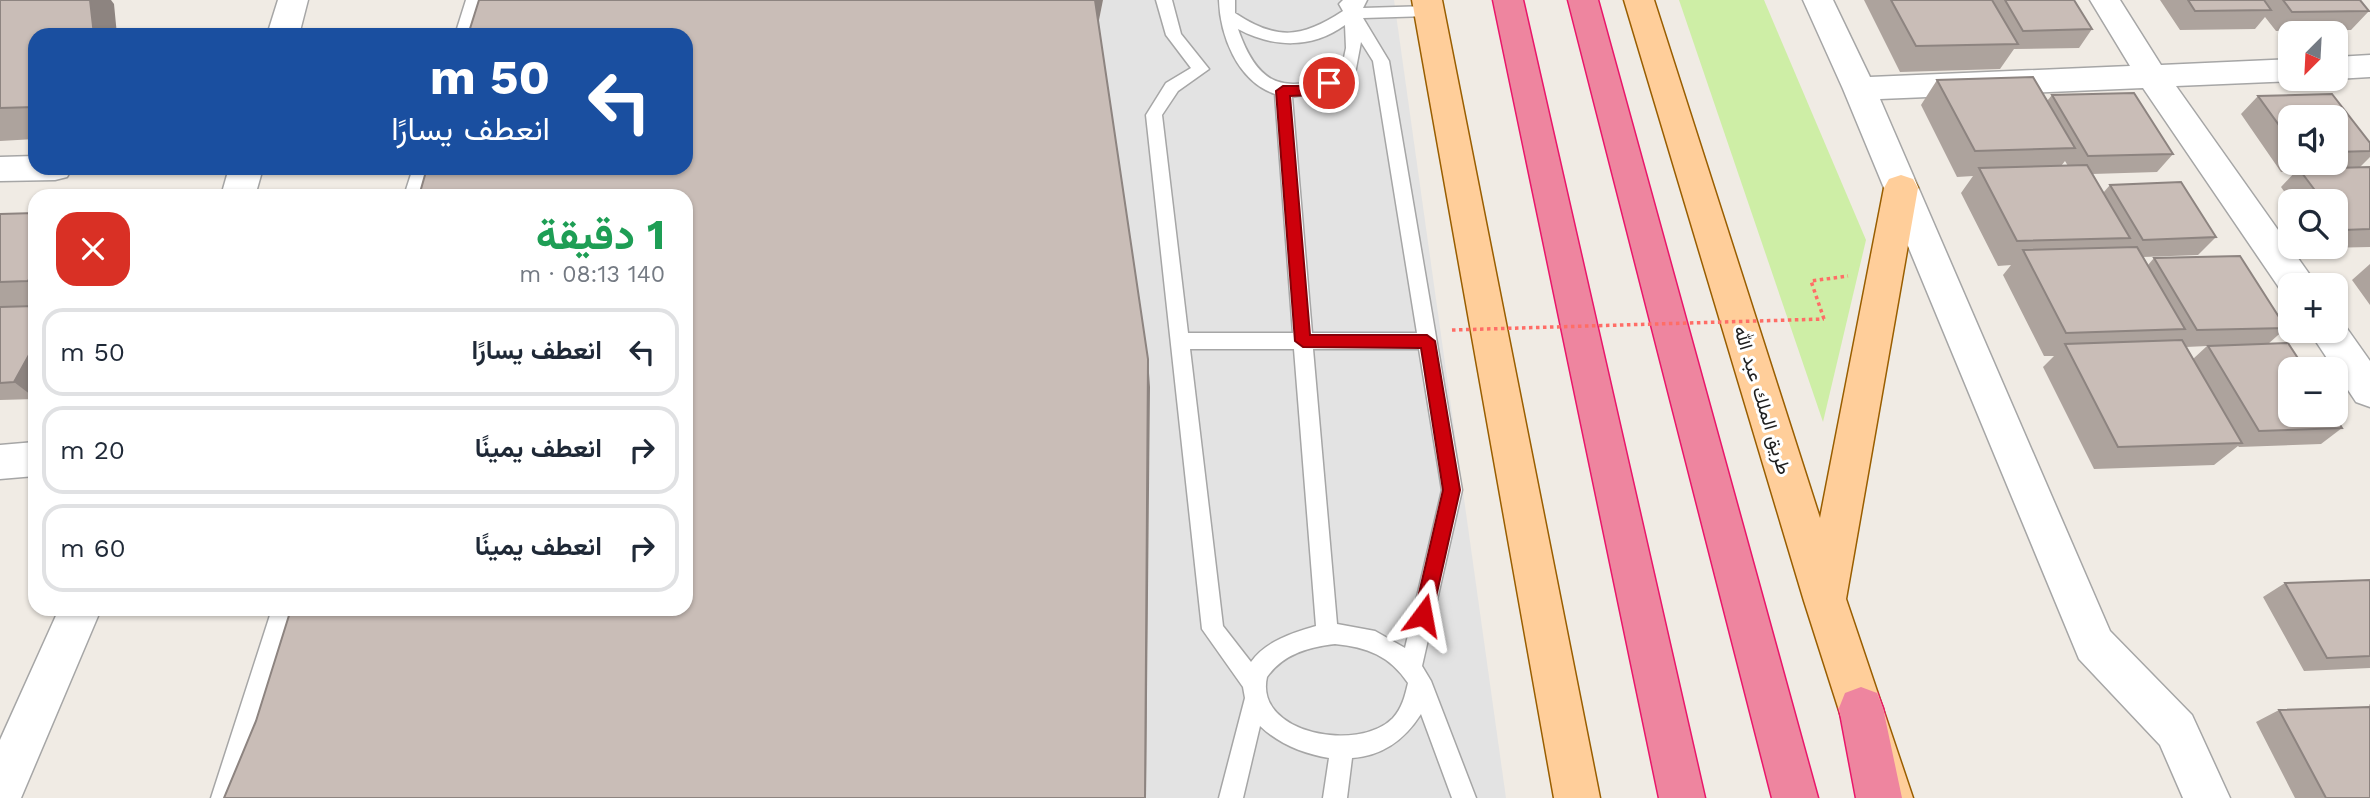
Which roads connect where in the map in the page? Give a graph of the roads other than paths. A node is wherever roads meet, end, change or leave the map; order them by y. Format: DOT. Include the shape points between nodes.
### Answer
graph roads {
  1 [pos="293,0"];
  2 [pos="474,0"];
  3 [pos="1164,0"];
  4 [pos="1508,0"];
  5 [pos="1583,0"];
  6 [pos="1639,0"];
  7 [pos="1818,0"];
  8 [pos="2105,0"];
  9 [pos="1351,3"];
  10 [pos="1229,5"];
  11 [pos="1428,6"];
  12 [pos="286,28"];
  13 [pos="465,28"];
  14 [pos="2370,66"];
  15 [pos="2348,67"];
  16 [pos="2278,71"];
  17 [pos="2152,76"];
  18 [pos="1859,89"];
  19 [pos="1283,91"];
  20 [pos="28,169"];
  21 [pos="0,170"];
  22 [pos="1901,188"];
  23 [pos="2289,273"];
  24 [pos="1178,341"];
  25 [pos="1303,341"];
  26 [pos="1427,341"];
  27 [pos="2336,343"];
  28 [pos="2370,391"];
  29 [pos="28,460"];
  30 [pos="0,462"];
  31 [pos="1825,601"];
  32 [pos="77,616"];
  33 [pos="281,616"];
  34 [pos="1327,634"];
  35 [pos="1416,673"];
  36 [pos="1254,692"];
  37 [pos="1861,708"];
  38 [pos="1342,750"];
  39 [pos="0,793"];
  40 [pos="223,798"];
  41 [pos="1231,798"];
  42 [pos="1335,798"];
  43 [pos="1464,798"];
  44 [pos="1577,798"];
  45 [pos="1682,798"];
  46 [pos="1795,798"];
  47 [pos="1879,798"];
  48 [pos="1890,798"];
  49 [pos="1913,798"];
  50 [pos="2207,798"];
  1 -- 12 [label="street"];
  2 -- 13 [label="lane"];
  3 -- 24 [label="lane" via="1174,35 1201,69 1172,87 1154,115"];
  4 -- 45 [label="highway"];
  5 -- 46 [label="highway"];
  6 -- 31 [label="main road, طريق الملك عبد الله"];
  7 -- 18 [label="street"];
  8 -- 17 [label="street"];
  9 -- 10 [label="lane" via="1327,30 1291,40 1253,32"];
  9 -- 11 [label="lane"];
  9 -- 19 [label="lane" via="1354,48 1348,75 1310,91"];
  9 -- 26 [label="lane" via="1381,61"];
  10 -- 19 [label="lane" via="1236,50 1262,80"];
  11 -- 44 [label="main road"];
  14 -- 15 [label="street"];
  16 -- 17 [label="street"];
  17 -- 18 [label="street"];
  17 -- 23 [label="street"];
  18 -- 22 [label="street"];
  19 -- 25 [label="lane"];
  20 -- 21 [label="street"];
  22 -- 31 [label="main road"];
  22 -- 50 [label="street" via="2094,645 2176,730"];
  24 -- 25 [label="lane"];
  24 -- 36 [label="lane" via="1213,629"];
  25 -- 26 [label="lane"];
  25 -- 34 [label="lane"];
  26 -- 35 [label="lane" via="1452,490"];
  27 -- 28 [label="street"];
  29 -- 30 [label="street"];
  31 -- 37 [label="main road, طريق الملك عبد الله"];
  32 -- 39 [label="street"];
  33 -- 40 [label="lane"];
  34 -- 35 [label="lane" via="1368,639 1394,650"];
  34 -- 36 [label="lane" via="1309,635 1264,661"];
  35 -- 38 [label="lane" via="1419,696 1394,731 1370,745"];
  35 -- 43 [label="lane"];
  36 -- 38 [label="lane" via="1265,716 1286,735 1313,747"];
  36 -- 41 [label="lane"];
  37 -- 47 [label="highway"];
  37 -- 48 [label="main road, طريق الملك عبد الله"];
  37 -- 49 [label="street"];
  38 -- 42 [label="lane"];
}
